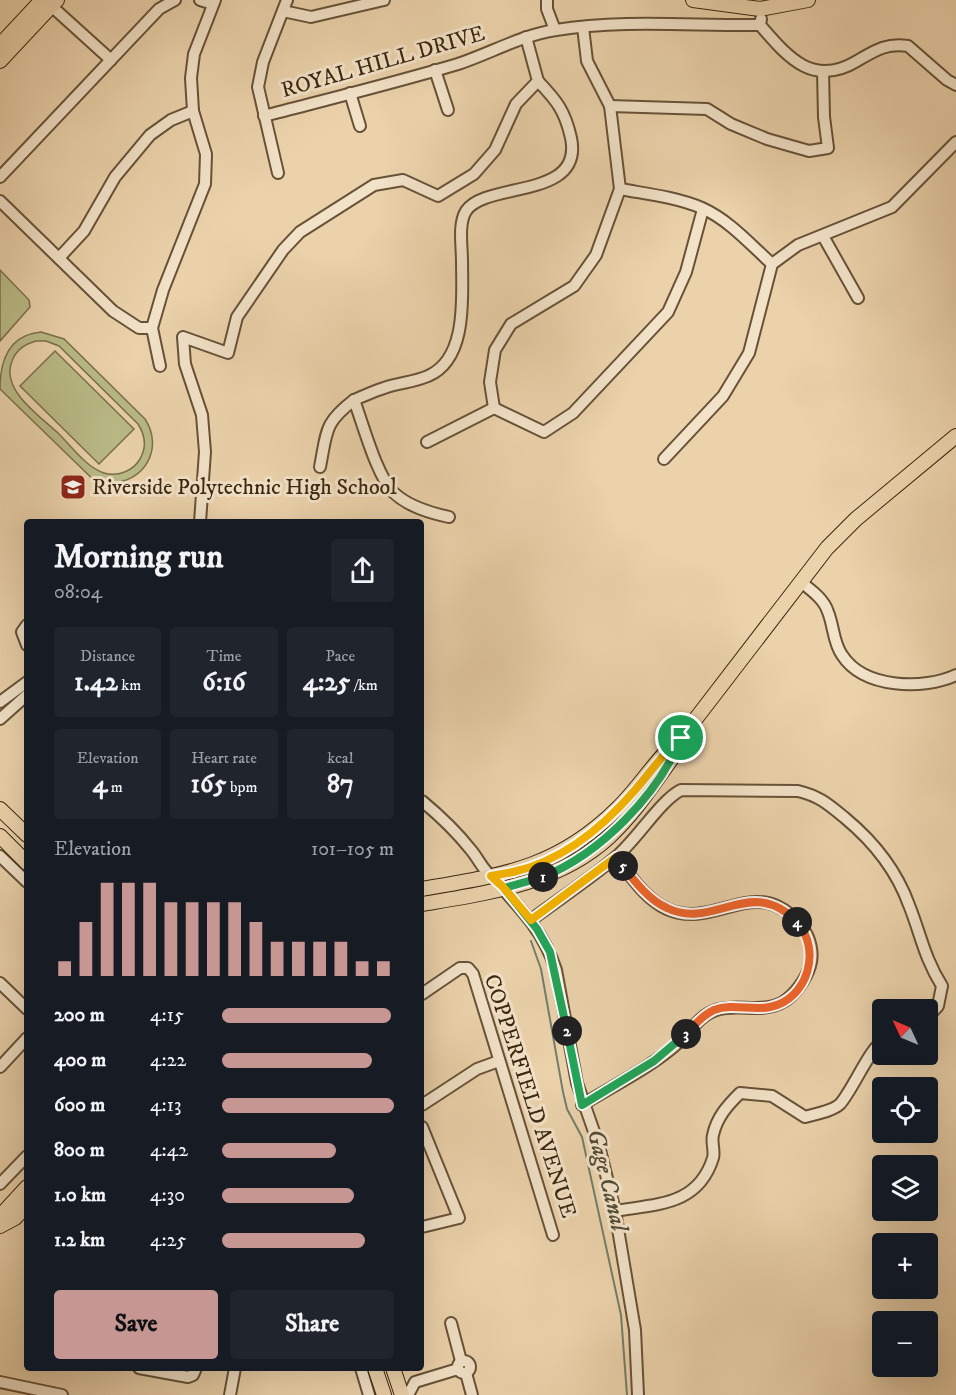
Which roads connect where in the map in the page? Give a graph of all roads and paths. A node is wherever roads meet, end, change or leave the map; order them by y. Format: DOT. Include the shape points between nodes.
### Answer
graph roads {
  1 [pos="175,0"];
  2 [pos="200,0"];
  3 [pos="287,0"];
  4 [pos="384,0"];
  5 [pos="548,0"];
  6 [pos="693,0"];
  7 [pos="729,0"];
  8 [pos="773,0"];
  9 [pos="808,0"];
  10 [pos="49,2"];
  11 [pos="214,2"];
  12 [pos="760,9"];
  13 [pos="283,11"];
  14 [pos="760,24"];
  15 [pos="583,27"];
  16 [pos="555,30"];
  17 [pos="526,37"];
  18 [pos="0,45"];
  19 [pos="111,60"];
  20 [pos="0,61"];
  21 [pos="435,70"];
  22 [pos="823,71"];
  23 [pos="538,81"];
  24 [pos="956,85"];
  25 [pos="351,93"];
  26 [pos="610,106"];
  27 [pos="448,110"];
  28 [pos="193,111"];
  29 [pos="264,116"];
  30 [pos="360,126"];
  31 [pos="956,142"];
  32 [pos="278,173"];
  33 [pos="0,177"];
  34 [pos="620,189"];
  35 [pos="0,201"];
  36 [pos="703,209"];
  37 [pos="823,236"];
  38 [pos="59,258"];
  39 [pos="772,264"];
  40 [pos="858,298"];
  41 [pos="152,328"];
  42 [pos="160,366"];
  43 [pos="354,400"];
  44 [pos="494,408"];
  45 [pos="956,436"];
  46 [pos="427,442"];
  47 [pos="664,459"];
  48 [pos="320,467"];
  49 [pos="449,517"];
  50 [pos="200,519"];
  51 [pos="801,582"];
  52 [pos="956,675"];
  53 [pos="24,684"];
  54 [pos="24,698"];
  55 [pos="0,702"];
  56 [pos="0,719"];
  57 [pos="681,738"];
  58 [pos="424,803"];
  59 [pos="0,809"];
  60 [pos="24,832"];
  61 [pos="0,836"];
  62 [pos="0,856"];
  63 [pos="616,857"];
  64 [pos="24,860"];
  65 [pos="491,876"];
  66 [pos="24,879"];
  67 [pos="504,888"];
  68 [pos="424,889"];
  69 [pos="424,904"];
  70 [pos="531,920"];
  71 [pos="0,982"];
  72 [pos="424,993"];
  73 [pos="24,1006"];
  74 [pos="938,1006"];
  75 [pos="24,1041"];
  76 [pos="872,1052"];
  77 [pos="499,1061"];
  78 [pos="0,1066"];
  79 [pos="424,1104"];
  80 [pos="582,1105"];
  81 [pos="424,1132"];
  82 [pos="24,1159"];
  83 [pos="0,1184"];
  84 [pos="24,1190"];
  85 [pos="24,1208"];
  86 [pos="615,1211"];
  87 [pos="0,1226"];
  88 [pos="424,1227"];
  89 [pos="553,1235"];
  90 [pos="452,1323"];
  91 [pos="462,1368"];
  92 [pos="155,1371"];
  93 [pos="195,1371"];
  94 [pos="234,1371"];
  95 [pos="362,1371"];
  96 [pos="376,1371"];
  97 [pos="394,1371"];
  98 [pos="0,1382"];
  99 [pos="415,1382"];
  100 [pos="62,1395"];
  101 [pos="230,1395"];
  102 [pos="369,1395"];
  103 [pos="384,1395"];
  104 [pos="402,1395"];
  105 [pos="408,1395"];
  106 [pos="472,1395"];
  107 [pos="638,1395"];
  1 -- 19 [label="street" via="159,9"];
  2 -- 11 [label="street"];
  3 -- 13 [label="street"];
  4 -- 13 [label="street" via="311,17"];
  5 -- 16 [label="street" via="547,9"];
  6 -- 12 [label="main road"];
  7 -- 12 [label="main road" via="744,1"];
  8 -- 12 [label="main road"];
  9 -- 12 [label="main road"];
  10 -- 18 [label="main road"];
  10 -- 19 [label="street"];
  10 -- 20 [label="main road"];
  11 -- 28 [label="street" via="194,54"];
  12 -- 14 [label="street"];
  13 -- 29 [label="street" via="260,75 258,87"];
  14 -- 15 [label="street, ROYAL HILL DRIVE"];
  14 -- 22 [label="street" via="786,55"];
  15 -- 16 [label="street, ROYAL HILL DRIVE"];
  15 -- 26 [label="street" via="587,61"];
  16 -- 17 [label="street, ROYAL HILL DRIVE"];
  17 -- 21 [label="street, ROYAL HILL DRIVE" via="491,53"];
  17 -- 23 [label="street"];
  19 -- 33 [label="street"];
  21 -- 25 [label="street, ROYAL HILL DRIVE"];
  21 -- 27 [label="street"];
  22 -- 24 [label="street" via="836,70 882,45 893,44 911,46"];
  22 -- 26 [label="street" via="828,148 809,151 730,124 707,109"];
  23 -- 43 [label="street" via="560,104 568,124 573,147 567,164 551,180 527,190 482,199 466,211 457,341 446,363 429,376"];
  23 -- 50 [label="street" via="516,104 495,150 474,174 455,187 438,196 403,180 374,185 300,232 237,317 228,353 183,337 185,364 202,415 205,452"];
  25 -- 29 [label="street, ROYAL HILL DRIVE"];
  25 -- 30 [label="street"];
  26 -- 34 [label="street"];
  28 -- 38 [label="street" via="150,135 115,177 84,231"];
  28 -- 41 [label="street" via="206,154 205,184"];
  29 -- 32 [label="street"];
  31 -- 37 [label="street" via="892,207"];
  34 -- 36 [label="street" via="669,197"];
  34 -- 44 [label="street" via="596,255 574,286 511,324 495,350 490,382"];
  35 -- 38 [label="street"];
  36 -- 39 [label="street" via="728,224"];
  36 -- 44 [label="street" via="686,272 668,312 573,413 544,432"];
  37 -- 39 [label="street" via="798,245"];
  37 -- 40 [label="street"];
  38 -- 41 [label="street" via="113,311 139,328"];
  39 -- 47 [label="street" via="749,353 723,396"];
  41 -- 42 [label="street"];
  43 -- 48 [label="street" via="334,416"];
  43 -- 49 [label="street" via="381,474 394,494 426,511"];
  44 -- 46 [label="street"];
  45 -- 51 [label="main road" via="841,533"];
  51 -- 52 [label="street" via="824,604 834,640 855,669 891,682 928,684"];
  51 -- 57 [label="main road"];
  53 -- 55 [label="street"];
  54 -- 56 [label="street"];
  57 -- 65 [label="main road" via="665,751 618,808 579,843 542,862"];
  57 -- 67 [label="main road" via="675,754 636,807 607,838 562,868"];
  58 -- 65 [label="street" via="454,829"];
  59 -- 60 [label="main road"];
  61 -- 64 [label="main road"];
  62 -- 66 [label="street"];
  63 -- 70 [label="street"];
  63 -- 74 [label="street" via="681,790 798,791 816,795 868,837 892,870 909,905 930,968 942,986"];
  63 -- 80 [label="street" via="649,896 667,909 693,915 761,901 784,908 807,934 812,952 800,986 784,1001 770,1007 714,1010 654,1061"];
  65 -- 67 [label="street"];
  65 -- 68 [label="main road"];
  67 -- 69 [label="main road"];
  67 -- 70 [label="street"];
  70 -- 80 [label="street" via="556,970"];
  71 -- 73 [label="street"];
  72 -- 77 [label="street, COPPERFIELD AVENUE" via="460,968 468,968"];
  75 -- 78 [label="street"];
  76 -- 86 [label="street" via="838,1106 805,1117 772,1096 740,1093 722,1110 712,1136 714,1156 702,1180 677,1201"];
  77 -- 79 [label="street" via="477,1069"];
  77 -- 89 [label="street, COPPERFIELD AVENUE"];
  80 -- 86 [label="street" via="599,1146"];
  81 -- 88 [label="street" via="459,1218"];
  82 -- 83 [label="street"];
  84 -- 87 [label="main road" via="5,1211"];
  85 -- 87 [label="main road"];
  86 -- 107 [label="street" via="635,1330"];
  90 -- 91 [label="street"];
  91 -- 99 [label="street"];
  91 -- 106 [label="street"];
  92 -- 93 [label="street" via="188,1377"];
  94 -- 101 [label="street"];
  95 -- 102 [label="street"];
  96 -- 103 [label="main road"];
  97 -- 99 [label="street"];
  97 -- 104 [label="main road"];
  98 -- 100 [label="street"];
  99 -- 105 [label="street"];
}
